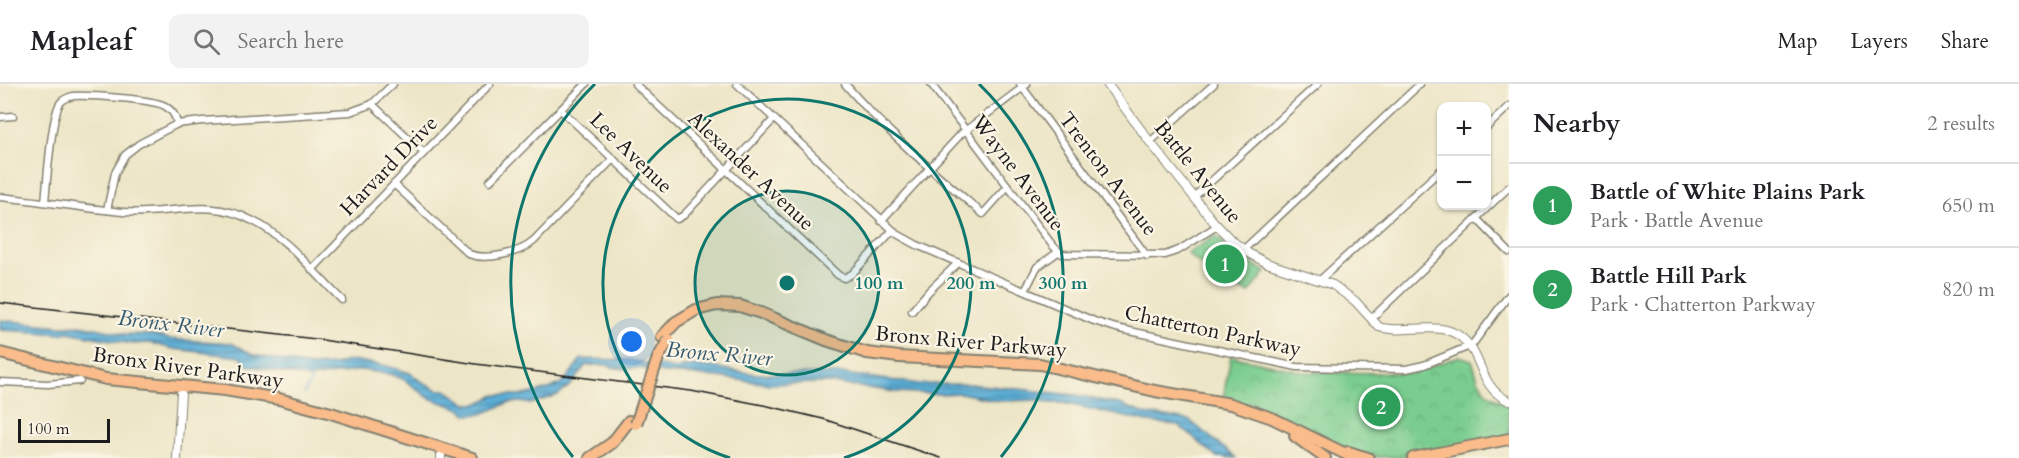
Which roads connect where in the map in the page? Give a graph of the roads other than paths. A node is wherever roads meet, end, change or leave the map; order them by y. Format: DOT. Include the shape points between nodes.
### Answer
graph roads {
  1 [pos="393,84"];
  2 [pos="490,84"];
  3 [pos="586,84"];
  4 [pos="635,84"];
  5 [pos="737,84"];
  6 [pos="845,84"];
  7 [pos="931,84"];
  8 [pos="1107,84"];
  9 [pos="1214,84"];
  10 [pos="1318,84"];
  11 [pos="1420,84"];
  12 [pos="1023,85"];
  13 [pos="372,104"];
  14 [pos="1509,106"];
  15 [pos="561,110"];
  16 [pos="14,116"];
  17 [pos="0,117"];
  18 [pos="774,119"];
  19 [pos="1491,123"];
  20 [pos="177,124"];
  21 [pos="966,130"];
  22 [pos="1150,142"];
  23 [pos="424,153"];
  24 [pos="613,159"];
  25 [pos="929,168"];
  26 [pos="727,170"];
  27 [pos="1437,174"];
  28 [pos="490,181"];
  29 [pos="394,184"];
  30 [pos="1008,186"];
  31 [pos="1509,188"];
  32 [pos="0,197"];
  33 [pos="1194,197"];
  34 [pos="45,202"];
  35 [pos="107,210"];
  36 [pos="1477,219"];
  37 [pos="881,221"];
  38 [pos="1217,226"];
  39 [pos="892,231"];
  40 [pos="1243,250"];
  41 [pos="1058,252"];
  42 [pos="1509,252"];
  43 [pos="1147,256"];
  44 [pos="958,263"];
  45 [pos="312,270"];
  46 [pos="1320,280"];
  47 [pos="1025,291"];
  48 [pos="1509,295"];
  49 [pos="342,300"];
  50 [pos="912,311"];
  51 [pos="1371,320"];
  52 [pos="665,338"];
  53 [pos="1469,347"];
  54 [pos="0,353"];
  55 [pos="0,360"];
  56 [pos="80,381"];
  57 [pos="0,382"];
  58 [pos="181,389"];
  59 [pos="1509,401"];
  60 [pos="632,422"];
  61 [pos="1295,436"];
  62 [pos="1509,439"];
  63 [pos="1334,447"];
  64 [pos="444,457"];
  65 [pos="177,458"];
  66 [pos="472,458"];
  67 [pos="590,458"];
  68 [pos="605,458"];
  69 [pos="1325,458"];
  70 [pos="1339,458"];
  71 [pos="1354,458"];
  72 [pos="1368,458"];
  73 [pos="1413,458"];
  1 -- 13 [label="street"];
  2 -- 23 [label="street, Harvard Drive"];
  3 -- 15 [label="street"];
  4 -- 26 [label="street, Alexander Avenue"];
  5 -- 18 [label="street, Chatterton Parkway"];
  6 -- 25 [label="street"];
  7 -- 21 [label="street, Wayne Avenue"];
  8 -- 22 [label="street, Battle Avenue"];
  9 -- 22 [label="street"];
  10 -- 33 [label="street"];
  11 -- 40 [label="street"];
  12 -- 21 [label="street"];
  12 -- 43 [label="street, Trenton Avenue"];
  13 -- 20 [label="street" via="344,113"];
  13 -- 23 [label="street"];
  14 -- 19 [label="street"];
  15 -- 24 [label="street, Lee Avenue"];
  15 -- 28 [label="street"];
  16 -- 17 [label="street"];
  18 -- 26 [label="street"];
  18 -- 37 [label="street, Chatterton Parkway"];
  20 -- 34 [label="street" via="170,110 155,102 75,96 62,101 53,133"];
  20 -- 35 [label="street" via="125,155 115,173"];
  21 -- 25 [label="street"];
  21 -- 30 [label="street, Wayne Avenue"];
  22 -- 33 [label="street, Battle Avenue"];
  23 -- 29 [label="street, Harvard Drive"];
  24 -- 26 [label="street, Lee Avenue" via="679,219"];
  24 -- 29 [label="street" via="526,247 512,253 476,256 466,252"];
  25 -- 30 [label="street" via="983,214"];
  25 -- 37 [label="street"];
  26 -- 39 [label="street, Alexander Avenue" via="841,277 855,272"];
  27 -- 46 [label="street"];
  29 -- 45 [label="street, Harvard Drive"];
  30 -- 41 [label="street, Wayne Avenue"];
  31 -- 36 [label="street"];
  32 -- 34 [label="street"];
  33 -- 38 [label="street, Battle Avenue"];
  34 -- 35 [label="street"];
  35 -- 45 [label="street" via="143,212 198,207 229,211 268,229"];
  36 -- 42 [label="street"];
  36 -- 51 [label="street"];
  37 -- 39 [label="street, Chatterton Parkway"];
  38 -- 40 [label="street, Battle Avenue"];
  38 -- 43 [label="street" via="1174,252"];
  39 -- 44 [label="street, Chatterton Parkway"];
  40 -- 46 [label="street, Battle Avenue" via="1274,266"];
  41 -- 43 [label="street"];
  41 -- 47 [label="street" via="1036,267"];
  44 -- 47 [label="street, Chatterton Parkway"];
  44 -- 50 [label="street"];
  45 -- 49 [label="street"];
  46 -- 51 [label="street, Battle Avenue" via="1350,297"];
  47 -- 53 [label="street, Chatterton Parkway" via="1116,328 1306,368 1412,369"];
  48 -- 53 [label="street"];
  51 -- 53 [label="street" via="1385,328 1451,332"];
  52 -- 60 [label="highway, Bronx River Parkway, bridge"];
  52 -- 61 [label="highway, Bronx River Parkway" via="697,318 733,312 861,358 893,364 1056,374 1150,398 1234,411"];
  52 -- 63 [label="highway, Bronx River Parkway" via="676,322 696,310 717,305 740,306 867,353 1040,364 1231,404"];
  53 -- 59 [label="street" via="1492,390"];
  54 -- 58 [label="highway, Bronx River Parkway" via="106,379"];
  55 -- 56 [label="highway, Bronx River Parkway"];
  56 -- 57 [label="street"];
  56 -- 58 [label="highway, Bronx River Parkway" via="122,388"];
  58 -- 64 [label="highway, Bronx River Parkway" via="288,408"];
  58 -- 65 [label="street"];
  58 -- 66 [label="highway, Bronx River Parkway" via="246,392 300,404"];
  60 -- 67 [label="highway, Bronx River Parkway"];
  60 -- 68 [label="highway, Bronx River Parkway" via="620,446"];
  61 -- 69 [label="highway"];
  61 -- 70 [label="highway, Bronx River Parkway"];
  62 -- 73 [label="highway"];
  63 -- 71 [label="highway, Bronx River Parkway"];
  63 -- 72 [label="highway"];
}
